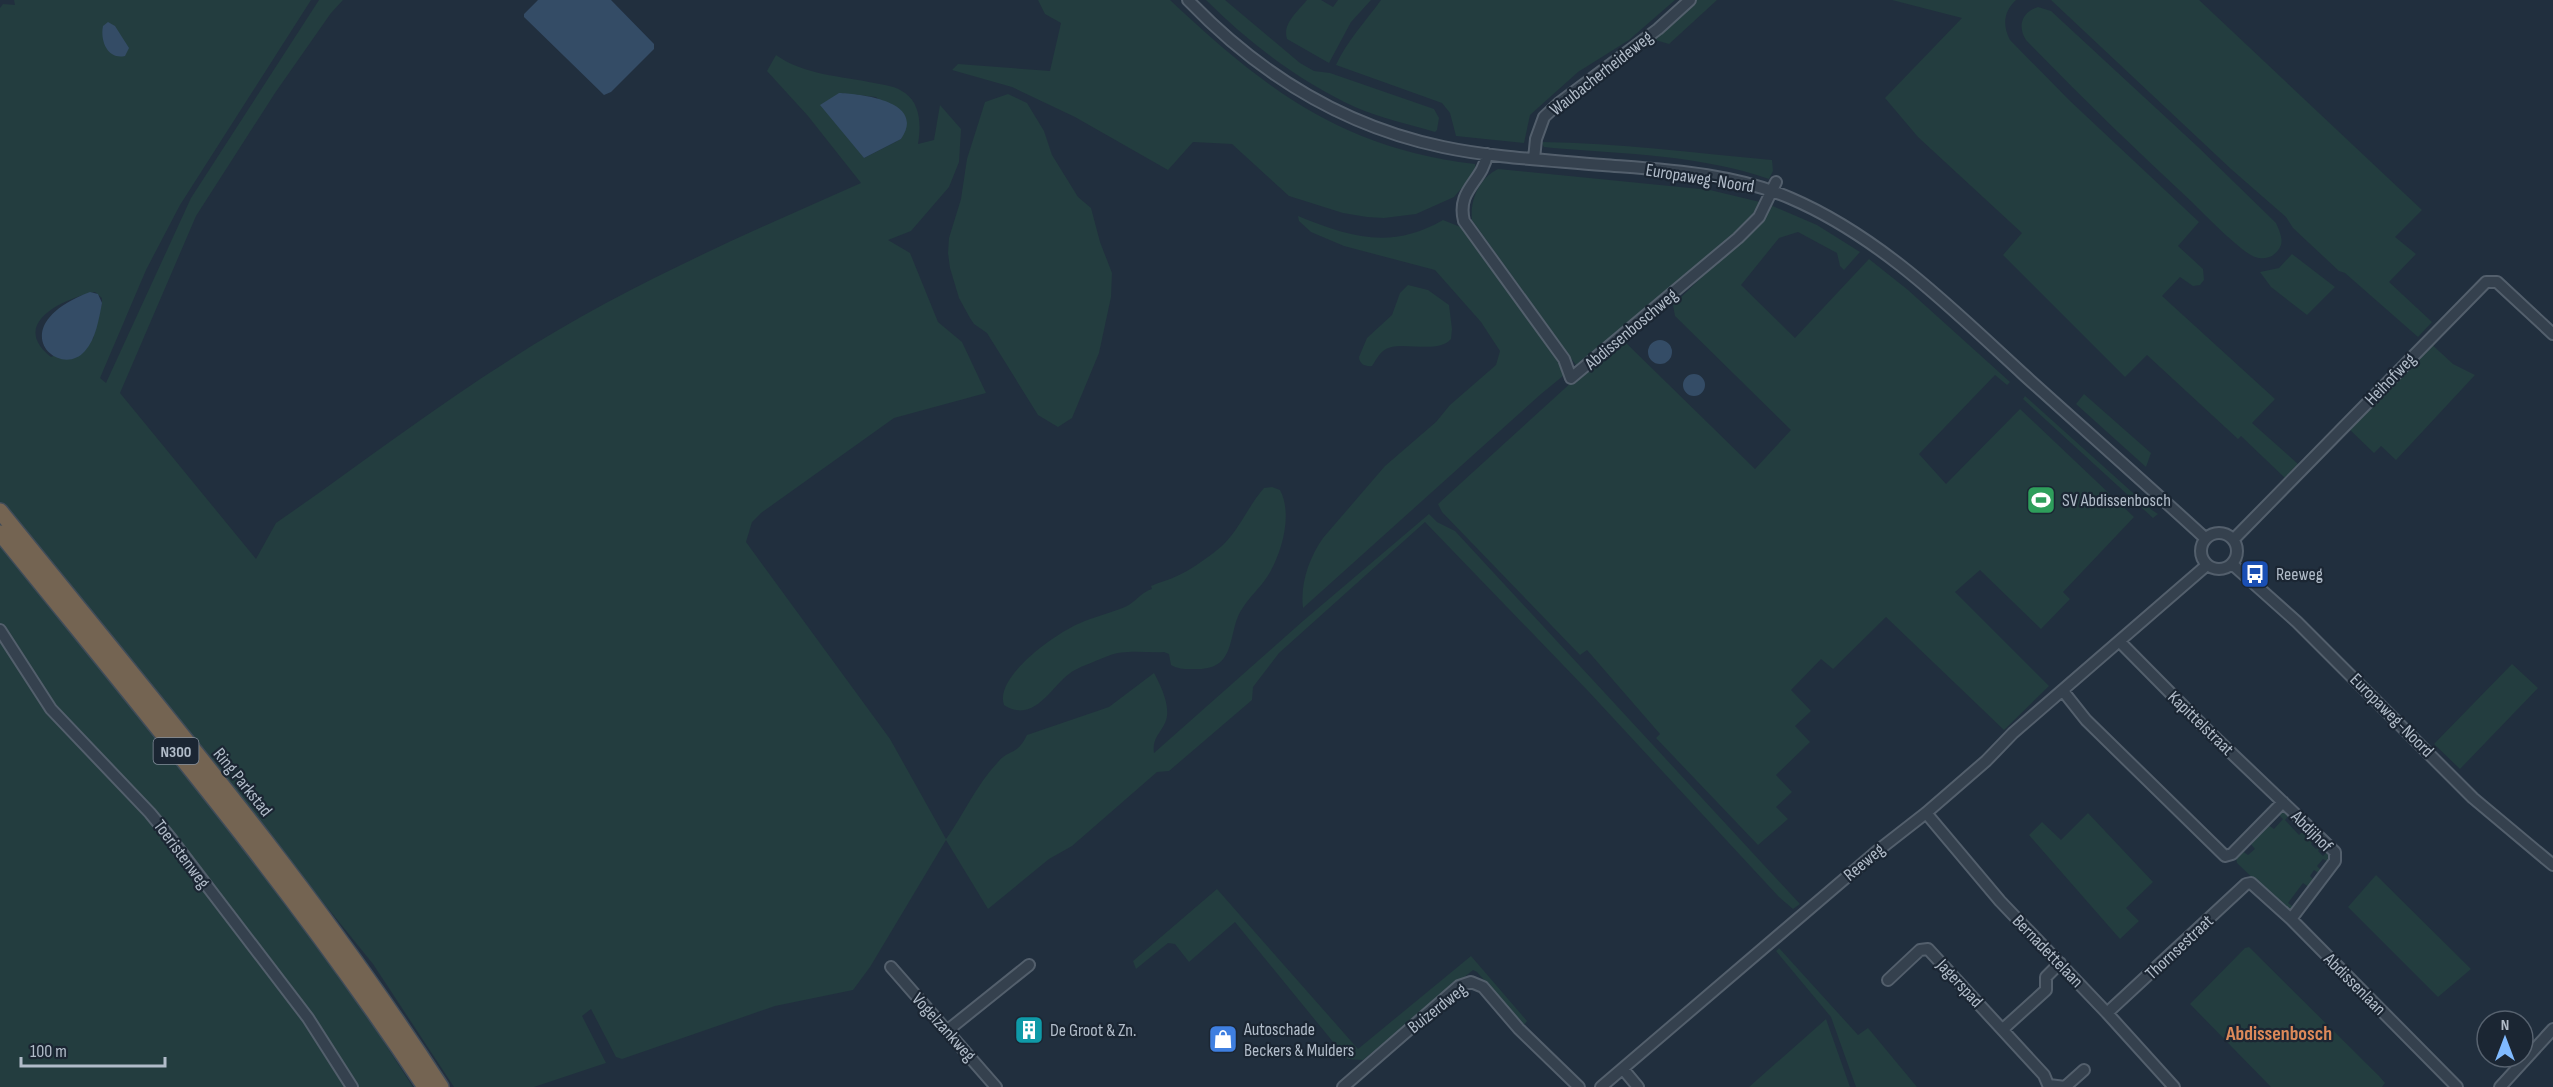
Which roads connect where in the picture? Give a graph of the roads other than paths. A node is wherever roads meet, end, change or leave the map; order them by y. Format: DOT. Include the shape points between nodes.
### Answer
graph roads {
  1 [pos="1188,0"];
  2 [pos="1690,0"];
  3 [pos="1487,154"];
  4 [pos="1534,159"];
  5 [pos="1773,187"];
  6 [pos="2553,334"];
  7 [pos="0,511"];
  8 [pos="0,532"];
  9 [pos="2205,538"];
  10 [pos="2234,540"];
  11 [pos="2232,564"];
  12 [pos="2207,565"];
  13 [pos="0,630"];
  14 [pos="2120,642"];
  15 [pos="2063,691"];
  16 [pos="2283,802"];
  17 [pos="1926,813"];
  18 [pos="2553,865"];
  19 [pos="2251,883"];
  20 [pos="2291,919"];
  21 [pos="2060,963"];
  22 [pos="1029,964"];
  23 [pos="891,967"];
  24 [pos="1887,980"];
  25 [pos="2108,1013"];
  26 [pos="2003,1029"];
  27 [pos="2553,1029"];
  28 [pos="948,1030"];
  29 [pos="1623,1069"];
  30 [pos="2084,1070"];
  31 [pos="2049,1086"];
  32 [pos="352,1087"];
  33 [pos="425,1087"];
  34 [pos="441,1087"];
  35 [pos="996,1087"];
  36 [pos="1343,1087"];
  37 [pos="1579,1087"];
  38 [pos="1601,1087"];
  39 [pos="1638,1087"];
  40 [pos="2174,1087"];
  41 [pos="2457,1087"];
  42 [pos="2500,1087"];
  1 -- 3 [label="street, Europaweg-Noord" via="1270,72 1326,107 1400,136"];
  2 -- 4 [label="street, Waubacherheideweg" via="1544,117"];
  3 -- 4 [label="street, Europaweg-Noord"];
  3 -- 5 [label="street, Abdissenboschweg" via="1486,165 1464,196 1464,221 1564,359 1571,378 1738,238 1759,217"];
  4 -- 5 [label="street, Europaweg-Noord" via="1672,171"];
  5 -- 9 [label="street, Europaweg-Noord" via="1873,245 1901,266"];
  6 -- 10 [label="street, Heihofweg" via="2498,282 2486,282"];
  7 -- 34 [label="highway, Ring Parkstad / N300" via="276,854 381,997"];
  8 -- 33 [label="highway, Ring Parkstad / N300" via="293,899"];
  9 -- 10 [label="street" via="2220,532"];
  9 -- 12 [label="street" via="2200,549"];
  10 -- 11 [label="street" via="2237,555"];
  11 -- 12 [label="street" via="2222,569"];
  11 -- 18 [label="street, Europaweg-Noord" via="2353,676 2474,798"];
  12 -- 14 [label="street, Reeweg"];
  13 -- 32 [label="street, Toeristenweg" via="51,709 143,804 172,840 308,1018"];
  14 -- 15 [label="street, Reeweg"];
  14 -- 16 [label="street, Kapittelstraat"];
  15 -- 16 [label="street, Abdijhof" via="2086,720 2228,857"];
  15 -- 17 [label="street, Reeweg"];
  16 -- 20 [label="street, Abdijhof" via="2336,854 2335,861"];
  17 -- 21 [label="street, Bernadettelaan" via="2000,901"];
  17 -- 29 [label="street, Reeweg"];
  19 -- 20 [label="street, Abdissenlaan"];
  19 -- 25 [label="street, Thornsestraat"];
  20 -- 41 [label="street, Abdissenlaan"];
  21 -- 25 [label="street, Bernadettelaan"];
  21 -- 26 [label="street" via="2046,977 2046,990"];
  22 -- 28 [label="street"];
  23 -- 28 [label="street, Vogelzankweg"];
  24 -- 26 [label="street, Jagerspad" via="1920,950 1928,949"];
  25 -- 40 [label="street, Bernadettelaan"];
  26 -- 31 [label="street, Jagerspad" via="2044,1075"];
  27 -- 42 [label="street"];
  28 -- 35 [label="street, Vogelzankweg"];
  29 -- 38 [label="street, Reeweg"];
  29 -- 39 [label="street"];
  30 -- 31 [label="street, Jagerspad" via="2066,1087"];
  36 -- 37 [label="street, Buizerdweg" via="1460,986 1471,982 1483,987 1519,1029"];
}
